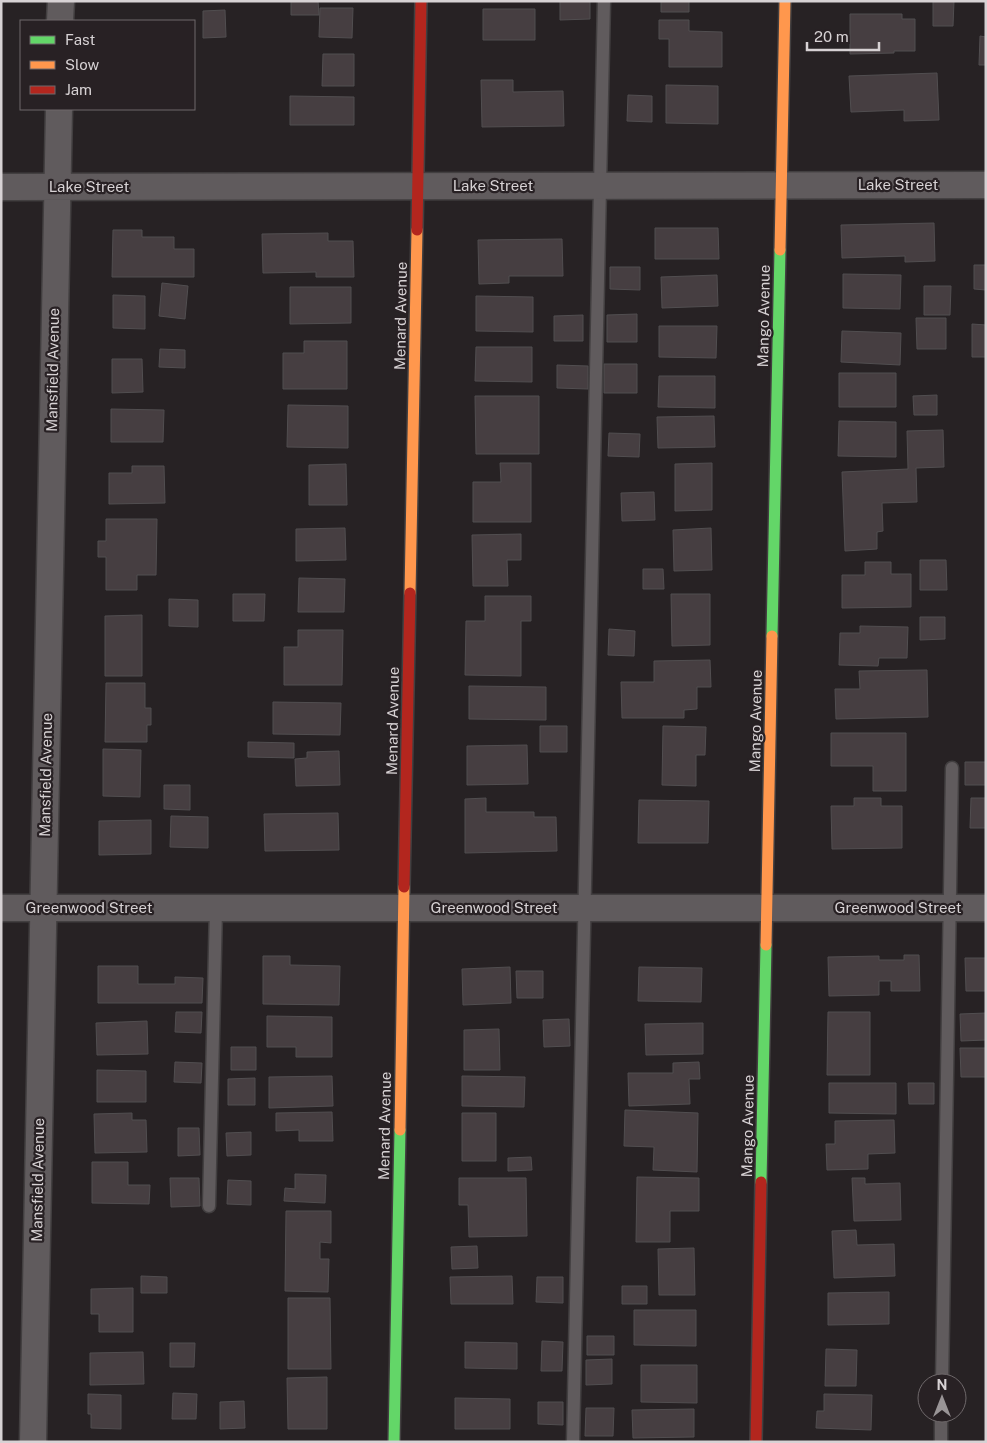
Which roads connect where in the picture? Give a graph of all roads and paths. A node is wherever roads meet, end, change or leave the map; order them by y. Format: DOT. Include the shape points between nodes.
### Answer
graph roads {
  1 [pos="61,1"];
  2 [pos="422,1"];
  3 [pos="604,1"];
  4 [pos="785,1"];
  5 [pos="60,20"];
  6 [pos="58,110"];
  7 [pos="986,185"];
  8 [pos="418,186"];
  9 [pos="599,186"];
  10 [pos="781,186"];
  11 [pos="1,187"];
  12 [pos="57,187"];
  13 [pos="952,768"];
  14 [pos="767,907"];
  15 [pos="1,908"];
  16 [pos="43,908"];
  17 [pos="216,908"];
  18 [pos="404,908"];
  19 [pos="584,908"];
  20 [pos="950,908"];
  21 [pos="986,908"];
  22 [pos="209,1206"];
  23 [pos="942,1373"];
  24 [pos="941,1423"];
  25 [pos="33,1442"];
  26 [pos="394,1442"];
  27 [pos="573,1442"];
  28 [pos="756,1442"];
  29 [pos="941,1442"];
  1 -- 5 [label="street"];
  2 -- 8 [label="street, Menard Avenue"];
  3 -- 9 [label="lane"];
  4 -- 10 [label="street, Mango Avenue"];
  6 -- 12 [label="street, Mansfield Avenue"];
  7 -- 10 [label="street, Lake Street"];
  8 -- 9 [label="street, Lake Street"];
  8 -- 12 [label="street, Lake Street"];
  8 -- 18 [label="street, Menard Avenue"];
  9 -- 10 [label="street, Lake Street"];
  9 -- 19 [label="lane"];
  10 -- 14 [label="street, Mango Avenue"];
  11 -- 12 [label="street, Lake Street"];
  12 -- 16 [label="street, Mansfield Avenue"];
  13 -- 20 [label="lane"];
  14 -- 19 [label="street, Greenwood Street"];
  14 -- 20 [label="street, Greenwood Street"];
  14 -- 28 [label="street, Mango Avenue"];
  15 -- 16 [label="street, Greenwood Street"];
  16 -- 17 [label="street, Greenwood Street"];
  16 -- 25 [label="street, Mansfield Avenue"];
  17 -- 18 [label="street, Greenwood Street"];
  17 -- 22 [label="lane"];
  18 -- 19 [label="street, Greenwood Street"];
  18 -- 26 [label="street, Menard Avenue"];
  19 -- 27 [label="lane"];
  20 -- 21 [label="street, Greenwood Street"];
  20 -- 23 [label="lane"];
  24 -- 29 [label="lane"];
}
